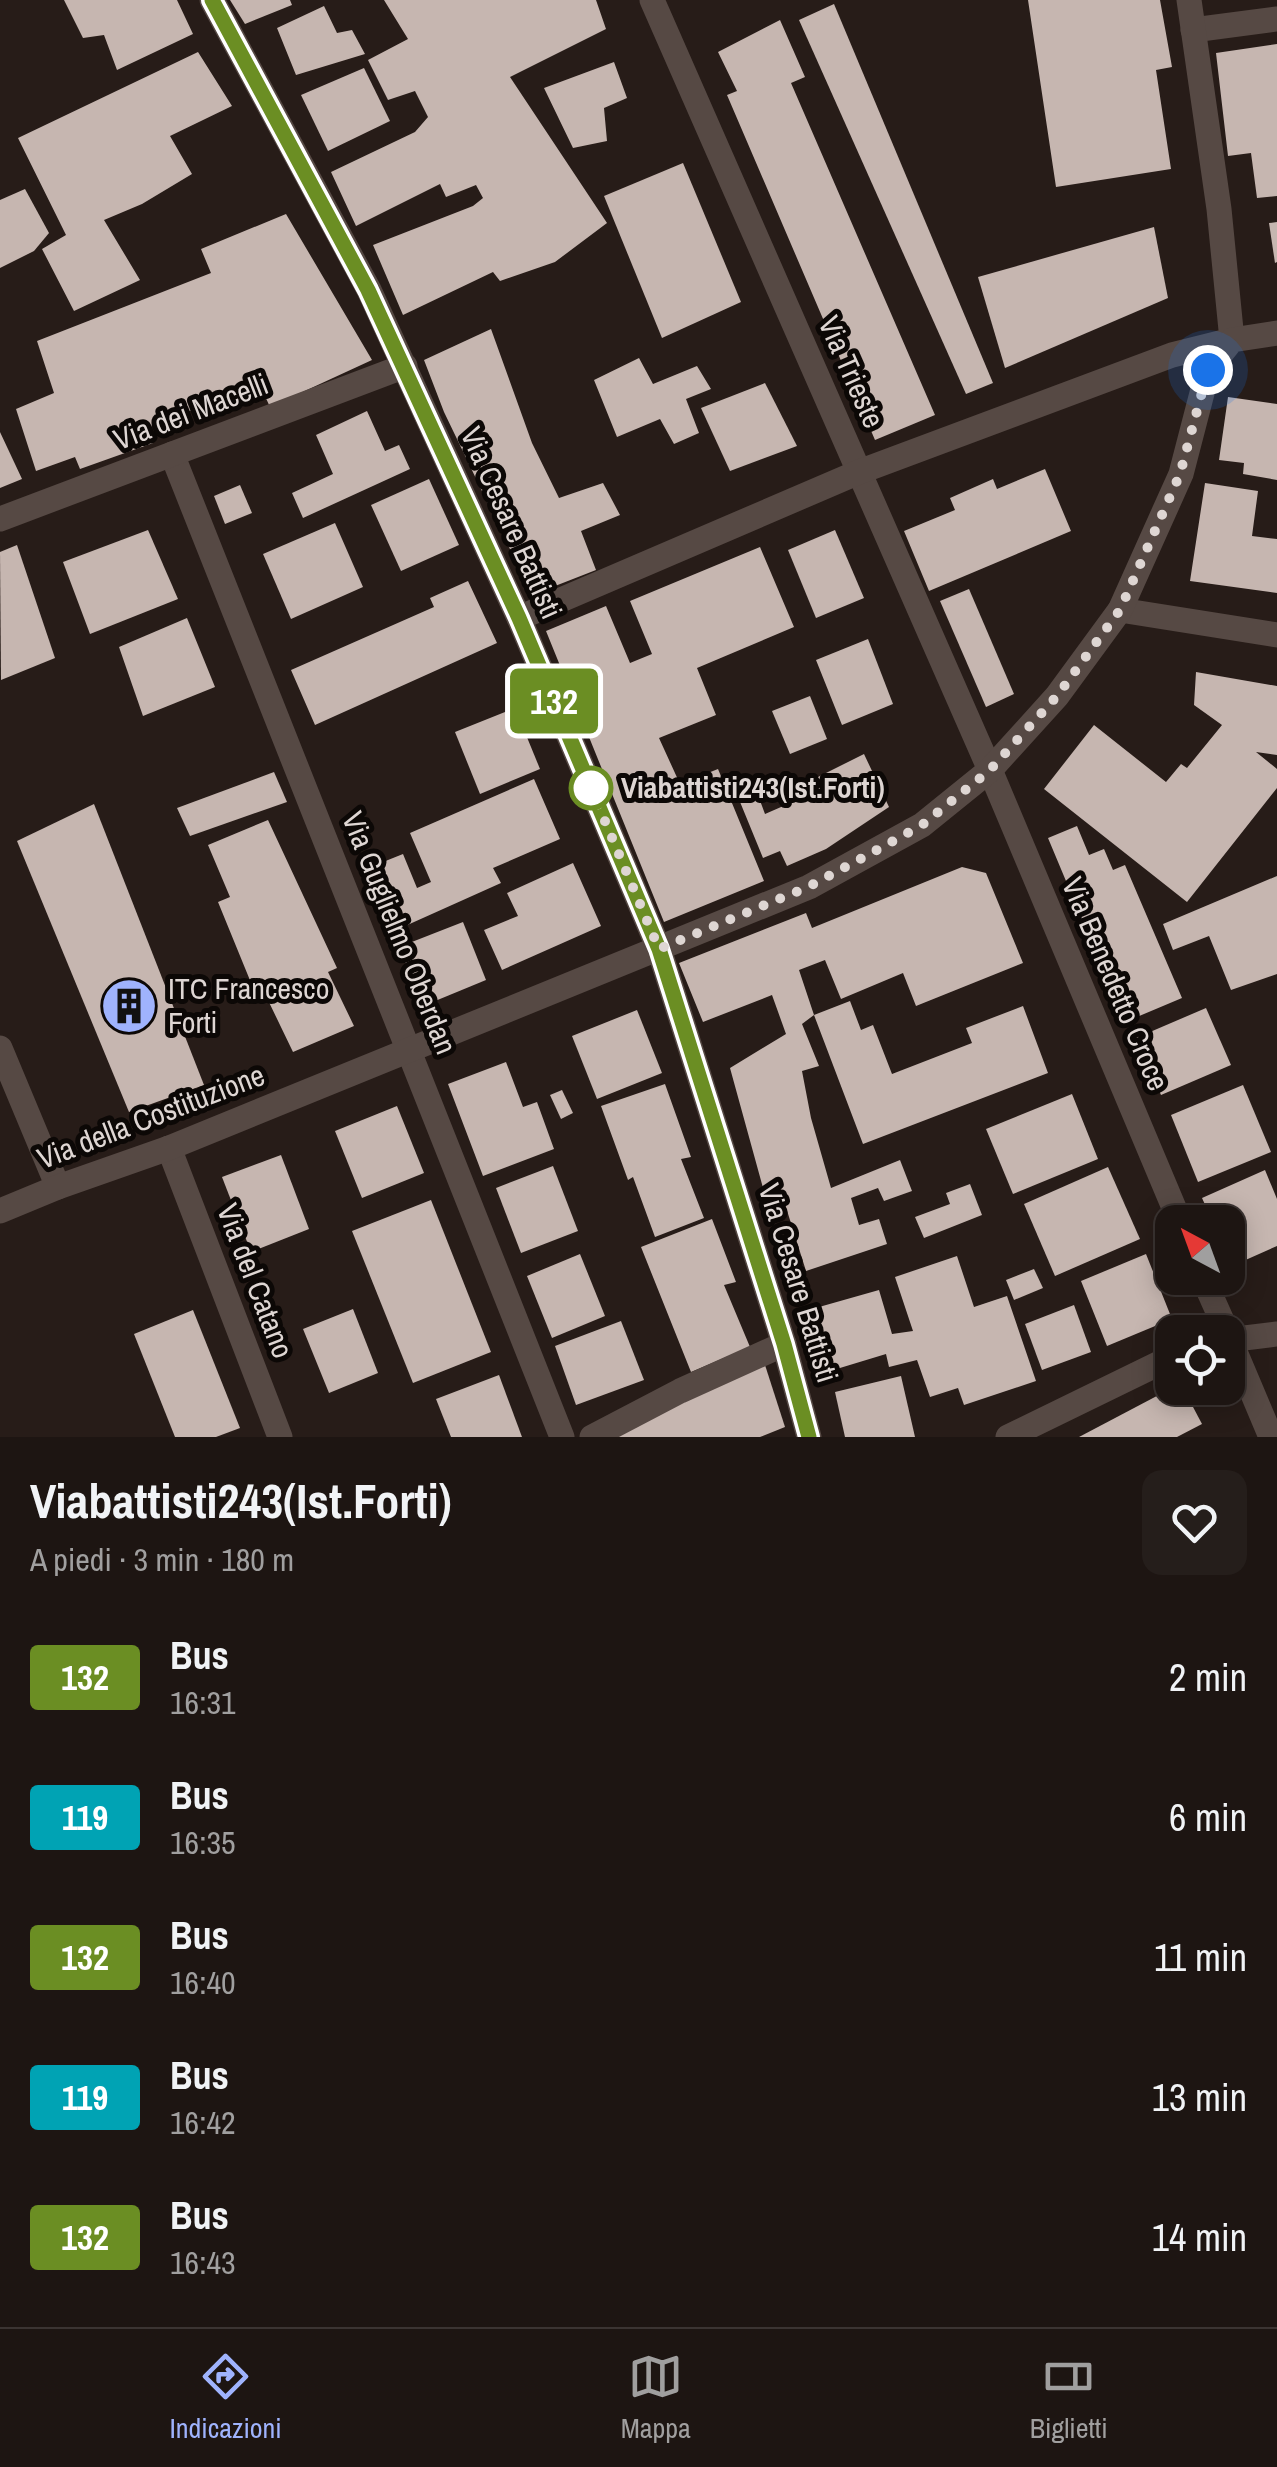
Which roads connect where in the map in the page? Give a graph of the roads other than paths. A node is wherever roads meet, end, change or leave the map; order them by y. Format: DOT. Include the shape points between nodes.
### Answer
graph roads {
  1 [pos="212,0"];
  2 [pos="652,0"];
  3 [pos="1189,0"];
  4 [pos="1277,20"];
  5 [pos="1193,30"];
  6 [pos="1277,333"];
  7 [pos="1232,340"];
  8 [pos="404,366"];
  9 [pos="172,454"];
  10 [pos="859,472"];
  11 [pos="0,519"];
  12 [pos="1120,610"];
  13 [pos="519,618"];
  14 [pos="1277,635"];
  15 [pos="990,770"];
  16 [pos="659,949"];
  17 [pos="0,1048"];
  18 [pos="412,1050"];
  19 [pos="169,1148"];
  20 [pos="58,1187"];
  21 [pos="1173,1205"];
  22 [pos="0,1211"];
  23 [pos="1277,1334"];
  24 [pos="1245,1336"];
  25 [pos="784,1344"];
  26 [pos="1155,1365"];
  27 [pos="1245,1377"];
  28 [pos="280,1437"];
  29 [pos="562,1437"];
  30 [pos="592,1437"];
  31 [pos="809,1437"];
  32 [pos="1008,1437"];
  33 [pos="1271,1437"];
  1 -- 8 [label="street, Via Cesare Battisti"];
  2 -- 10 [label="street, Via Trieste"];
  3 -- 5 [label="street"];
  4 -- 5 [label="street"];
  5 -- 7 [label="street"];
  6 -- 7 [label="street"];
  7 -- 10 [label="street" via="1172,355"];
  7 -- 12 [label="street, Via della Costituzione" via="1208,370 1180,474"];
  8 -- 9 [label="street, Via dei Macelli"];
  8 -- 13 [label="street, Via Cesare Battisti"];
  9 -- 11 [label="street, Via dei Macelli"];
  9 -- 18 [label="street, Via Guglielmo Oberdan"];
  10 -- 13 [label="street"];
  10 -- 15 [label="street, Via Trieste"];
  12 -- 14 [label="street"];
  12 -- 15 [label="street, Via della Costituzione" via="1057,696"];
  13 -- 16 [label="street, Via Cesare Battisti"];
  15 -- 16 [label="street, Via della Costituzione" via="922,825 825,878"];
  15 -- 21 [label="street, Via Benedetto Croce"];
  16 -- 18 [label="street, Via della Costituzione"];
  16 -- 25 [label="street, Via Cesare Battisti"];
  17 -- 20 [label="street"];
  18 -- 19 [label="street, Via della Costituzione"];
  18 -- 29 [label="street, Via Guglielmo Oberdan"];
  19 -- 20 [label="street, Via della Costituzione"];
  19 -- 28 [label="street, Via del Catano"];
  20 -- 22 [label="street, Via della Costituzione"];
  23 -- 24 [label="street"];
  25 -- 30 [label="street"];
  25 -- 31 [label="street, Via Cesare Battisti"];
  26 -- 32 [label="street"];
  27 -- 33 [label="street"];
}
